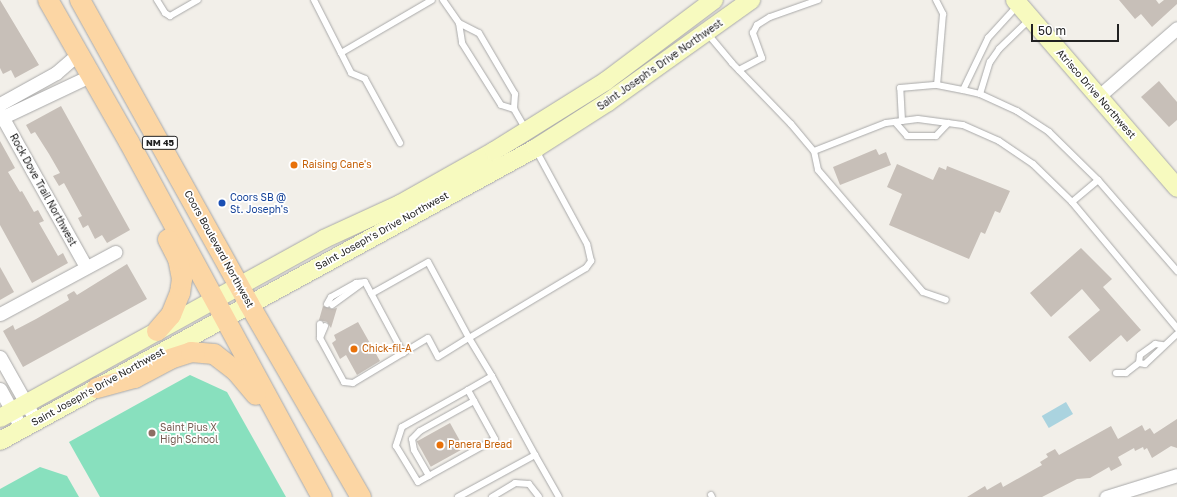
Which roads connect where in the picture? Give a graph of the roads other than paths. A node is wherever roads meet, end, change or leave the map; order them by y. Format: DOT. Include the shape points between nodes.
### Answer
graph roads {
  1 [pos="48,0"];
  2 [pos="80,0"];
  3 [pos="157,0"];
  4 [pos="198,0"];
  5 [pos="314,0"];
  6 [pos="432,0"];
  7 [pos="443,0"];
  8 [pos="714,0"];
  9 [pos="752,0"];
  10 [pos="818,0"];
  11 [pos="936,0"];
  12 [pos="1017,2"];
  13 [pos="1031,18"];
  14 [pos="459,23"];
  15 [pos="1177,28"];
  16 [pos="706,32"];
  17 [pos="79,53"];
  18 [pos="341,53"];
  19 [pos="739,70"];
  20 [pos="92,75"];
  21 [pos="937,85"];
  22 [pos="963,90"];
  23 [pos="980,94"];
  24 [pos="1099,96"];
  25 [pos="0,104"];
  26 [pos="514,109"];
  27 [pos="1,115"];
  28 [pos="902,121"];
  29 [pos="895,122"];
  30 [pos="948,123"];
  31 [pos="526,131"];
  32 [pos="129,142"];
  33 [pos="400,143"];
  34 [pos="536,148"];
  35 [pos="814,151"];
  36 [pos="1098,180"];
  37 [pos="1177,188"];
  38 [pos="1072,202"];
  39 [pos="115,252"];
  40 [pos="86,268"];
  41 [pos="1177,271"];
  42 [pos="240,286"];
  43 [pos="372,294"];
  44 [pos="215,300"];
  45 [pos="946,300"];
  46 [pos="249,304"];
  47 [pos="329,305"];
  48 [pos="0,314"];
  49 [pos="224,317"];
  50 [pos="323,325"];
  51 [pos="1177,328"];
  52 [pos="156,330"];
  53 [pos="1177,334"];
  54 [pos="469,338"];
  55 [pos="1162,346"];
  56 [pos="403,353"];
  57 [pos="0,358"];
  58 [pos="1139,363"];
  59 [pos="1116,373"];
  60 [pos="492,376"];
  61 [pos="97,388"];
  62 [pos="0,389"];
  63 [pos="468,390"];
  64 [pos="474,401"];
  65 [pos="13,411"];
  66 [pos="29,425"];
  67 [pos="285,429"];
  68 [pos="0,441"];
  69 [pos="535,455"];
  70 [pos="1177,475"];
  71 [pos="430,476"];
  72 [pos="322,497"];
  73 [pos="361,497"];
  74 [pos="458,497"];
  75 [pos="492,497"];
  76 [pos="539,497"];
  77 [pos="559,497"];
  78 [pos="1106,497"];
  1 -- 17 [label="main road, NM 45"];
  2 -- 42 [label="main road, Coors Boulevard Northwest / NM 45"];
  3 -- 4 [label="lane" via="170,16"];
  5 -- 18 [label="lane"];
  6 -- 18 [label="lane"];
  7 -- 14 [label="lane"];
  8 -- 31 [label="street, Saint Joseph's Drive Northwest" via="606,80"];
  9 -- 16 [label="street, Saint Joseph's Drive Northwest"];
  10 -- 19 [label="lane" via="770,17 757,25 754,33 762,58"];
  11 -- 21 [label="lane" via="943,14"];
  12 -- 13 [label="street, Atrisco Drive Northwest"];
  12 -- 22 [label="lane" via="988,38"];
  13 -- 23 [label="lane" via="990,62"];
  13 -- 24 [label="street, Atrisco Drive Northwest"];
  14 -- 26 [label="lane" via="462,43 501,105"];
  14 -- 26 [label="lane" via="479,33 515,94"];
  15 -- 24 [label="street"];
  16 -- 19 [label="lane"];
  16 -- 34 [label="street, Saint Joseph's Drive Northwest" via="608,102"];
  17 -- 20 [label="main road, NM 45"];
  17 -- 25 [label="street" via="56,74"];
  18 -- 33 [label="lane" via="351,73 364,78"];
  19 -- 35 [label="lane"];
  20 -- 27 [label="street"];
  20 -- 32 [label="main road, NM 45"];
  21 -- 22 [label="lane"];
  21 -- 28 [label="lane" via="900,88"];
  22 -- 23 [label="lane"];
  23 -- 36 [label="lane" via="1017,111 1049,132"];
  24 -- 37 [label="street, Atrisco Drive Northwest"];
  26 -- 31 [label="lane"];
  27 -- 40 [label="street, Rock Dove Trail Northwest"];
  28 -- 29 [label="lane"];
  28 -- 30 [label="lane" via="918,119"];
  29 -- 30 [label="lane" via="907,136 936,136"];
  29 -- 35 [label="lane"];
  30 -- 38 [label="lane" via="963,125 999,141 1033,164"];
  31 -- 34 [label="street"];
  31 -- 42 [label="street, Saint Joseph's Drive Northwest" via="400,204 324,239"];
  32 -- 44 [label="main road, NM 45"];
  32 -- 52 [label="main road" via="130,166 178,259 182,279 180,293 170,315"];
  34 -- 46 [label="street, Saint Joseph's Drive Northwest"];
  34 -- 54 [label="lane" via="587,244 591,261 586,268"];
  35 -- 45 [label="lane" via="818,170 923,292"];
  36 -- 38 [label="lane"];
  36 -- 41 [label="lane"];
  38 -- 51 [label="lane"];
  39 -- 40 [label="street"];
  40 -- 48 [label="street"];
  42 -- 44 [label="street, Saint Joseph's Drive Northwest"];
  42 -- 46 [label="main road, Coors Boulevard Northwest / NM 45"];
  43 -- 47 [label="lane" via="363,283"];
  43 -- 54 [label="lane" via="428,262"];
  43 -- 56 [label="lane"];
  44 -- 49 [label="main road, NM 45"];
  44 -- 52 [label="street, Saint Joseph's Drive Northwest"];
  46 -- 49 [label="street, Saint Joseph's Drive Northwest"];
  46 -- 73 [label="main road, Coors Boulevard Northwest / NM 45"];
  49 -- 61 [label="street, Saint Joseph's Drive Northwest"];
  49 -- 67 [label="main road, NM 45"];
  50 -- 56 [label="lane" via="320,338 344,382 353,383"];
  52 -- 65 [label="street, Saint Joseph's Drive Northwest"];
  53 -- 55 [label="lane"];
  54 -- 56 [label="lane" via="438,357 428,338"];
  54 -- 60 [label="lane"];
  55 -- 58 [label="lane" via="1160,352 1145,364"];
  55 -- 58 [label="lane" via="1155,344 1140,356"];
  57 -- 65 [label="street"];
  58 -- 59 [label="lane" via="1126,373"];
  60 -- 63 [label="lane"];
  60 -- 69 [label="lane"];
  61 -- 66 [label="street, Saint Joseph's Drive Northwest"];
  61 -- 67 [label="main road" via="135,378 170,359 191,352 214,354 236,371"];
  62 -- 65 [label="street"];
  63 -- 64 [label="lane"];
  63 -- 71 [label="lane" via="402,427 396,446 418,482"];
  64 -- 71 [label="lane" via="420,431 412,439 414,450"];
  64 -- 71 [label="lane" via="495,439"];
  65 -- 66 [label="street"];
  66 -- 68 [label="street, Saint Joseph's Drive Northwest"];
  67 -- 72 [label="main road, NM 45"];
  69 -- 74 [label="lane"];
  69 -- 77 [label="lane"];
  70 -- 78 [label="street"];
  75 -- 76 [label="lane" via="515,484 529,484"];
}
